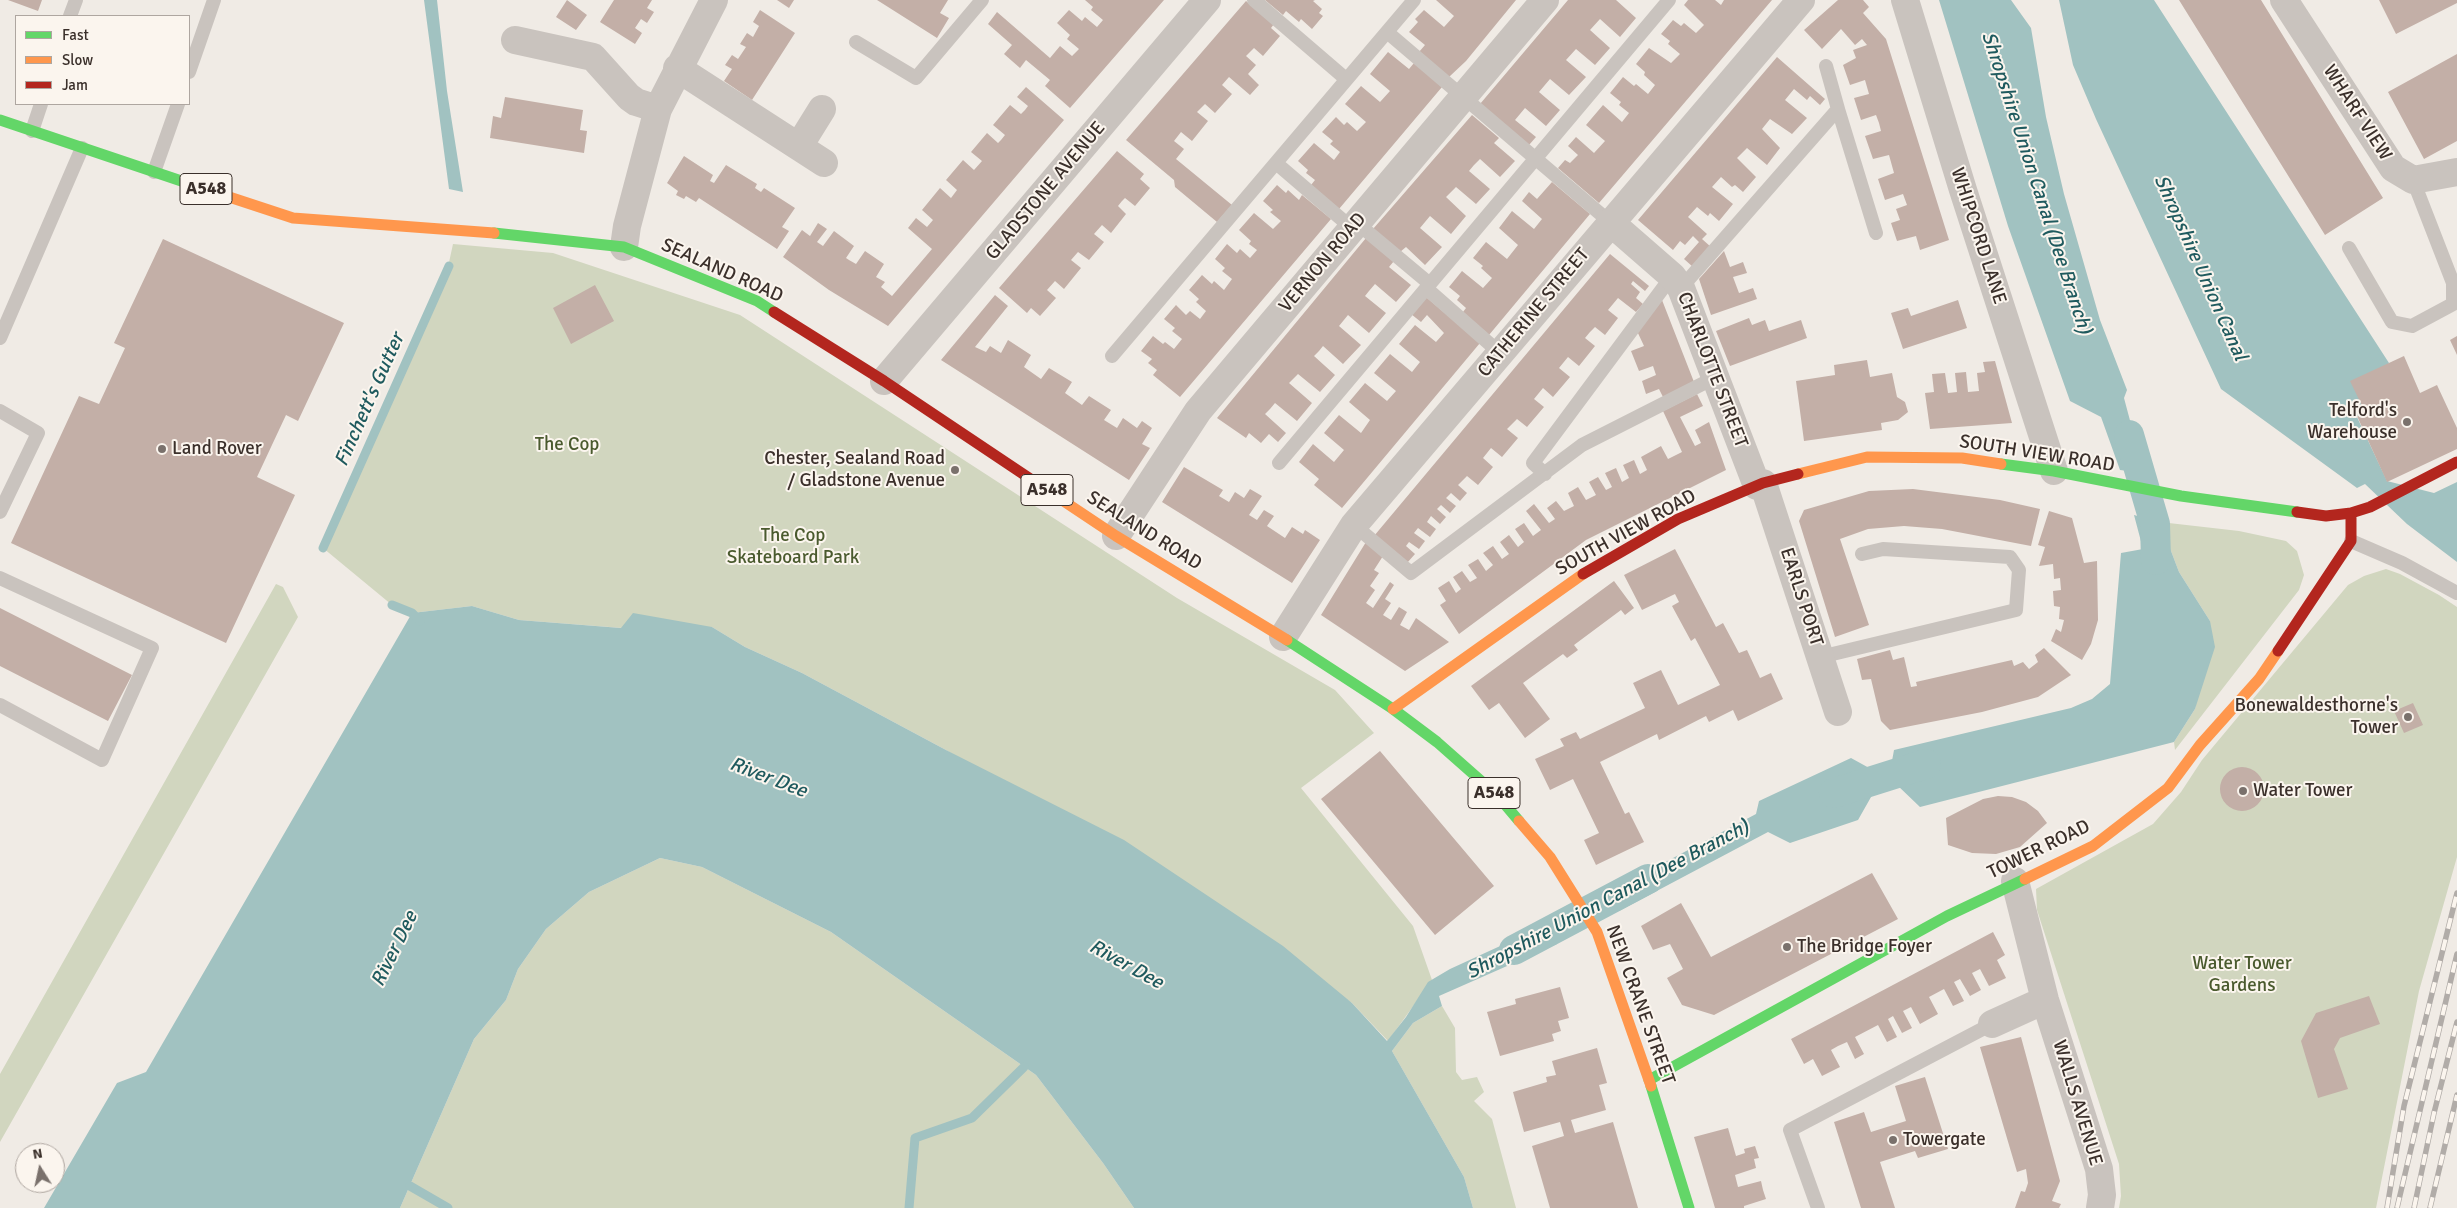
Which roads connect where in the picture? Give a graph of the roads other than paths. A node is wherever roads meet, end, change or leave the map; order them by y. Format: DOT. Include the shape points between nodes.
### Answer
graph roads {
  1 [pos="76,0"];
  2 [pos="214,0"];
  3 [pos="714,0"];
  4 [pos="982,0"];
  5 [pos="1207,0"];
  6 [pos="1254,0"];
  7 [pos="1414,0"];
  8 [pos="1545,0"];
  9 [pos="1669,0"];
  10 [pos="1801,0"];
  11 [pos="1905,0"];
  12 [pos="2284,0"];
  13 [pos="70,15"];
  14 [pos="1387,32"];
  15 [pos="515,40"];
  16 [pos="856,42"];
  17 [pos="1826,66"];
  18 [pos="677,68"];
  19 [pos="190,69"];
  20 [pos="1346,79"];
  21 [pos="1462,95"];
  22 [pos="41,105"];
  23 [pos="178,105"];
  24 [pos="658,109"];
  25 [pos="822,109"];
  26 [pos="1838,109"];
  27 [pos="0,120"];
  28 [pos="32,131"];
  29 [pos="799,146"];
  30 [pos="82,148"];
  31 [pos="1534,159"];
  32 [pos="824,163"];
  33 [pos="1276,163"];
  34 [pos="154,172"];
  35 [pos="2457,172"];
  36 [pos="2413,180"];
  37 [pos="1610,222"];
  38 [pos="1355,226"];
  39 [pos="1876,234"];
  40 [pos="624,247"];
  41 [pos="2349,248"];
  42 [pos="1676,282"];
  43 [pos="1428,286"];
  44 [pos="0,338"];
  45 [pos="1500,354"];
  46 [pos="1112,356"];
  47 [pos="1716,377"];
  48 [pos="884,381"];
  49 [pos="0,411"];
  50 [pos="2457,462"];
  51 [pos="1279,463"];
  52 [pos="2054,471"];
  53 [pos="1544,474"];
  54 [pos="1760,484"];
  55 [pos="0,512"];
  56 [pos="2351,514"];
  57 [pos="1354,526"];
  58 [pos="1116,536"];
  59 [pos="2351,541"];
  60 [pos="1862,554"];
  61 [pos="0,578"];
  62 [pos="2457,593"];
  63 [pos="1283,637"];
  64 [pos="1820,657"];
  65 [pos="0,705"];
  66 [pos="1393,709"];
  67 [pos="1838,712"];
  68 [pos="2016,881"];
  69 [pos="2045,1000"];
  70 [pos="1992,1024"];
  71 [pos="1649,1080"];
  72 [pos="1689,1208"];
  73 [pos="1818,1208"];
  74 [pos="2100,1208"];
  1 -- 13 [label="lane"];
  2 -- 19 [label="lane"];
  3 -- 18 [label="street"];
  4 -- 16 [label="lane" via="916,78"];
  5 -- 48 [label="street, GLADSTONE AVENUE"];
  6 -- 20 [label="lane"];
  7 -- 14 [label="lane"];
  8 -- 21 [label="street, VERNON ROAD"];
  9 -- 31 [label="lane"];
  10 -- 37 [label="street, CATHERINE STREET"];
  11 -- 52 [label="street, WHIPCORD LANE"];
  12 -- 36 [label="street, WHARF VIEW" via="2393,168"];
  14 -- 20 [label="lane"];
  14 -- 21 [label="lane"];
  15 -- 24 [label="street" via="593,58 636,102"];
  17 -- 26 [label="lane"];
  18 -- 24 [label="street"];
  18 -- 29 [label="street"];
  20 -- 33 [label="lane"];
  21 -- 31 [label="lane"];
  21 -- 38 [label="street, VERNON ROAD"];
  22 -- 28 [label="lane"];
  23 -- 34 [label="lane"];
  24 -- 40 [label="street"];
  25 -- 29 [label="street"];
  26 -- 39 [label="lane"];
  26 -- 42 [label="lane"];
  27 -- 28 [label="main road, SEALAND ROAD / A548"];
  28 -- 30 [label="main road, SEALAND ROAD / A548"];
  29 -- 32 [label="street"];
  30 -- 34 [label="main road, SEALAND ROAD / A548"];
  30 -- 44 [label="lane"];
  31 -- 37 [label="lane"];
  31 -- 43 [label="lane"];
  33 -- 38 [label="lane"];
  33 -- 46 [label="lane"];
  34 -- 40 [label="main road, SEALAND ROAD / A548" via="293,218"];
  35 -- 36 [label="street"];
  36 -- 41 [label="lane" via="2454,283 2453,304 2412,326 2392,322"];
  37 -- 42 [label="street, CHARLOTTE STREET"];
  37 -- 45 [label="street, CATHERINE STREET"];
  38 -- 43 [label="lane"];
  38 -- 58 [label="street, VERNON ROAD" via="1198,411"];
  40 -- 48 [label="main road, SEALAND ROAD / A548" via="757,302"];
  42 -- 47 [label="street, CHARLOTTE STREET"];
  42 -- 53 [label="lane" via="1533,463"];
  43 -- 45 [label="lane"];
  43 -- 51 [label="lane"];
  45 -- 57 [label="street, CATHERINE STREET"];
  47 -- 53 [label="lane" via="1582,445"];
  47 -- 54 [label="street, CHARLOTTE STREET"];
  48 -- 58 [label="main road, SEALAND ROAD / A548"];
  49 -- 55 [label="lane" via="38,433"];
  50 -- 56 [label="main road, SOUTH VIEW ROAD"];
  52 -- 54 [label="main road, SOUTH VIEW ROAD" via="1962,458 1867,457"];
  52 -- 56 [label="main road, SOUTH VIEW ROAD" via="2181,496 2326,516"];
  53 -- 57 [label="lane" via="1412,573"];
  54 -- 64 [label="street, EARLS PORT"];
  54 -- 66 [label="main road, SOUTH VIEW ROAD" via="1678,520 1588,570"];
  56 -- 59 [label="main road"];
  57 -- 63 [label="street, CATHERINE STREET"];
  58 -- 63 [label="main road, SEALAND ROAD / A548"];
  59 -- 62 [label="lane" via="2402,563"];
  59 -- 68 [label="main road, TOWER ROAD" via="2258,679 2200,745 2168,788 2093,846"];
  60 -- 64 [label="lane" via="1883,549 2010,557 2019,570 2016,610"];
  61 -- 65 [label="lane" via="152,648 102,760"];
  63 -- 66 [label="main road, SEALAND ROAD / A548"];
  64 -- 67 [label="street, EARLS PORT"];
  66 -- 71 [label="main road, NEW CRANE STREET / A548" via="1437,742 1497,795 1550,857 1597,932"];
  68 -- 69 [label="street, WALLS AVENUE"];
  68 -- 71 [label="main road, TOWER ROAD"];
  69 -- 70 [label="street"];
  69 -- 74 [label="street, WALLS AVENUE" via="2099,1169"];
  70 -- 73 [label="lane" via="1790,1130"];
  71 -- 72 [label="main road, NEW CRANE STREET / A548"];
}
